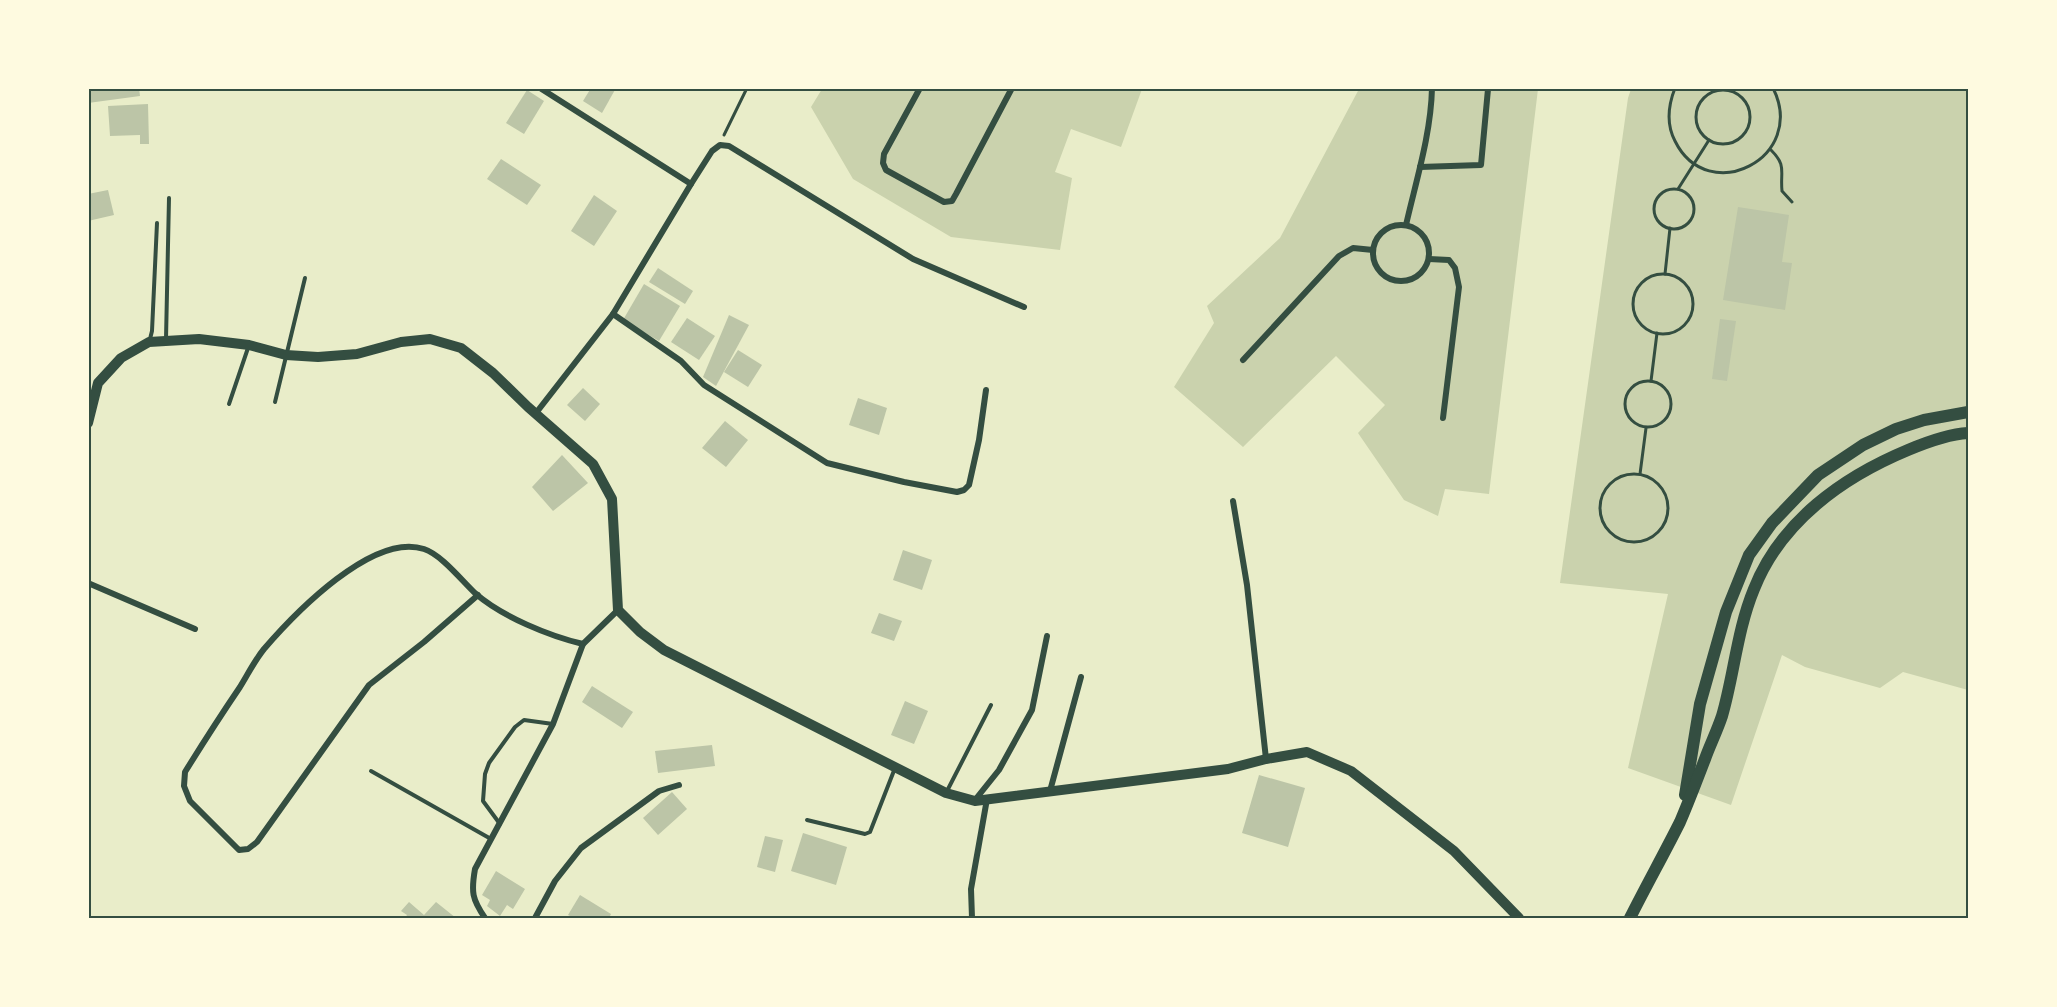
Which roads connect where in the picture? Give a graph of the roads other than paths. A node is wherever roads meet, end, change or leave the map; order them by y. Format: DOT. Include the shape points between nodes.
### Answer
graph roads {
  1 [pos="540,88"];
  2 [pos="920,88"];
  3 [pos="1012,88"];
  4 [pos="1432,88"];
  5 [pos="1488,89"];
  6 [pos="1420,167"];
  7 [pos="691,184"];
  8 [pos="169,198"];
  9 [pos="157,223"];
  10 [pos="1406,225"];
  11 [pos="1373,250"];
  12 [pos="1429,259"];
  13 [pos="305,278"];
  14 [pos="1024,307"];
  15 [pos="613,314"];
  16 [pos="166,340"];
  17 [pos="150,342"];
  18 [pos="249,345"];
  19 [pos="285,355"];
  20 [pos="1243,360"];
  21 [pos="986,390"];
  22 [pos="275,402"];
  23 [pos="229,404"];
  24 [pos="1968,412"];
  25 [pos="536,413"];
  26 [pos="1443,418"];
  27 [pos="88,423"];
  28 [pos="1968,433"];
  29 [pos="1818,475"];
  30 [pos="1830,492"];
  31 [pos="1233,501"];
  32 [pos="88,583"];
  33 [pos="478,595"];
  34 [pos="618,610"];
  35 [pos="195,628"];
  36 [pos="1047,636"];
  37 [pos="583,644"];
  38 [pos="1081,677"];
  39 [pos="992,705"];
  40 [pos="552,724"];
  41 [pos="1266,759"];
  42 [pos="896,768"];
  43 [pos="371,771"];
  44 [pos="679,785"];
  45 [pos="1050,791"];
  46 [pos="946,793"];
  47 [pos="987,799"];
  48 [pos="975,801"];
  49 [pos="807,820"];
  50 [pos="1681,820"];
  51 [pos="500,825"];
  52 [pos="492,839"];
  53 [pos="485,918"];
  54 [pos="535,918"];
  55 [pos="972,918"];
  56 [pos="1520,918"];
  57 [pos="1630,918"];
  1 -- 7 [label="street"];
  2 -- 3 [label="street" via="884,154 883,163 886,170 944,202 952,201 957,194"];
  4 -- 6 [label="street"];
  5 -- 6 [label="street" via="1481,165"];
  6 -- 10 [label="street"];
  7 -- 14 [label="street" via="712,151 720,145 729,146 913,259"];
  7 -- 15 [label="street"];
  8 -- 16 [label="lane"];
  9 -- 17 [label="lane"];
  10 -- 11 [label="street" via="1396,225 1379,234"];
  10 -- 12 [label="street" via="1422,234 1430,250"];
  11 -- 12 [label="street" via="1379,271 1396,281 1421,274"];
  11 -- 20 [label="street" via="1353,248 1339,256"];
  12 -- 26 [label="street" via="1449,261 1455,268 1459,287"];
  13 -- 19 [label="lane"];
  15 -- 21 [label="street" via="681,361 704,385 827,462 904,482 957,492 969,485"];
  15 -- 25 [label="street"];
  16 -- 17 [label="street"];
  16 -- 18 [label="street"];
  17 -- 27 [label="street" via="121,358 98,383"];
  18 -- 19 [label="street"];
  18 -- 23 [label="lane"];
  19 -- 22 [label="lane"];
  19 -- 25 [label="street" via="357,354 430,339 461,348"];
  24 -- 29 [label="main road" via="1896,429"];
  25 -- 34 [label="street" via="593,464 612,499"];
  28 -- 30 [label="main road" via="1928,442 1887,459"];
  29 -- 30 [label="main road"];
  29 -- 50 [label="main road" via="1772,523 1738,578 1700,704"];
  30 -- 50 [label="main road" via="1782,541 1754,587 1722,717"];
  31 -- 41 [label="street" via="1247,585"];
  32 -- 35 [label="street"];
  33 -- 33 [label="street" via="369,685 257,842 248,849 238,850 190,801 184,786 185,772 264,650 326,586 365,559 402,547 425,549"];
  33 -- 37 [label="street" via="507,615 560,639"];
  34 -- 37 [label="street"];
  34 -- 42 [label="street" via="664,650"];
  36 -- 48 [label="street" via="1032,710 999,770"];
  37 -- 40 [label="street"];
  38 -- 45 [label="street"];
  39 -- 46 [label="lane"];
  40 -- 51 [label="street"];
  40 -- 51 [label="lane" via="524,720 489,763 483,801"];
  41 -- 45 [label="street" via="1228,769"];
  41 -- 56 [label="street" via="1307,752 1351,771 1454,850"];
  42 -- 46 [label="street"];
  42 -- 49 [label="lane" via="870,832"];
  43 -- 52 [label="lane"];
  44 -- 54 [label="street" via="659,791 581,848 555,881"];
  45 -- 47 [label="street"];
  46 -- 48 [label="street"];
  47 -- 48 [label="street"];
  47 -- 55 [label="street" via="971,889"];
  50 -- 57 [label="main road"];
  51 -- 52 [label="street"];
  52 -- 53 [label="street" via="475,869 472,890"];
}
